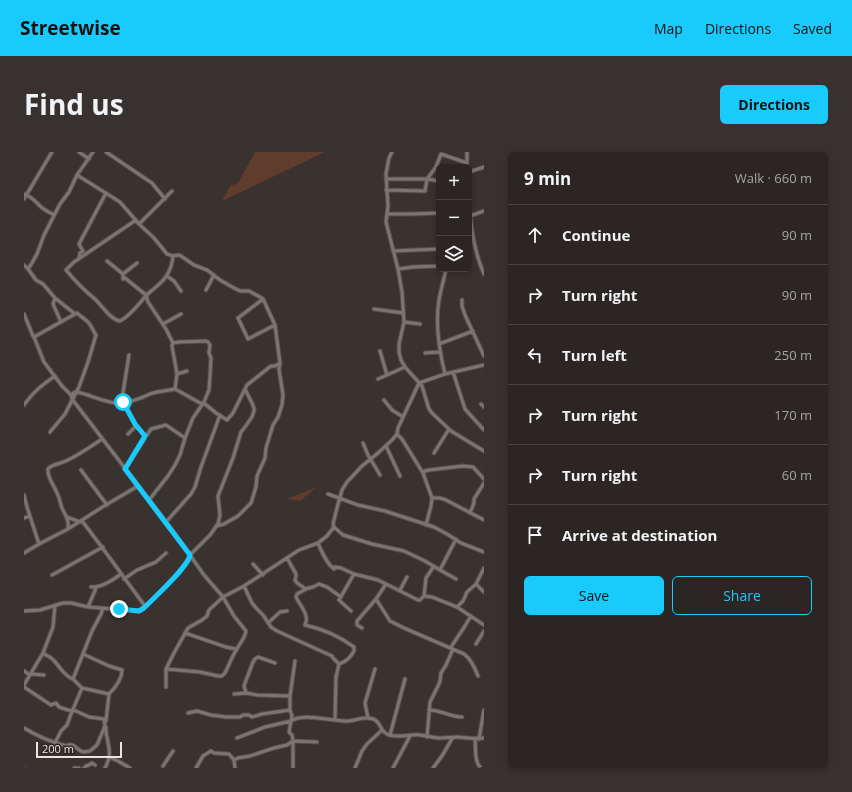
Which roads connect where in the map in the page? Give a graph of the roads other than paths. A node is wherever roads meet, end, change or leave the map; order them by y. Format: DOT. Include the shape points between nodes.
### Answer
graph roads {
  1 [pos="52,152"];
  2 [pos="79,152"];
  3 [pos="93,152"];
  4 [pos="106,152"];
  5 [pos="392,152"];
  6 [pos="468,152"];
  7 [pos="89,159"];
  8 [pos="467,163"];
  9 [pos="484,167"];
  10 [pos="472,171"];
  11 [pos="77,175"];
  12 [pos="386,179"];
  13 [pos="427,180"];
  14 [pos="436,181"];
  15 [pos="386,190"];
  16 [pos="172,191"];
  17 [pos="106,193"];
  18 [pos="25,195"];
  19 [pos="24,199"];
  20 [pos="165,199"];
  21 [pos="484,211"];
  22 [pos="436,213"];
  23 [pos="387,214"];
  24 [pos="54,215"];
  25 [pos="472,215"];
  26 [pos="136,220"];
  27 [pos="139,224"];
  28 [pos="472,229"];
  29 [pos="436,249"];
  30 [pos="393,251"];
  31 [pos="173,256"];
  32 [pos="79,258"];
  33 [pos="107,261"];
  34 [pos="137,262"];
  35 [pos="24,265"];
  36 [pos="436,266"];
  37 [pos="483,267"];
  38 [pos="28,269"];
  39 [pos="398,269"];
  40 [pos="445,272"];
  41 [pos="123,274"];
  42 [pos="484,274"];
  43 [pos="214,275"];
  44 [pos="167,276"];
  45 [pos="206,290"];
  46 [pos="181,291"];
  47 [pos="146,295"];
  48 [pos="55,298"];
  49 [pos="263,299"];
  50 [pos="462,300"];
  51 [pos="374,309"];
  52 [pos="403,313"];
  53 [pos="24,314"];
  54 [pos="75,314"];
  55 [pos="181,314"];
  56 [pos="61,322"];
  57 [pos="404,322"];
  58 [pos="163,324"];
  59 [pos="420,324"];
  60 [pos="275,325"];
  61 [pos="473,331"];
  62 [pos="34,337"];
  63 [pos="173,343"];
  64 [pos="439,344"];
  65 [pos="380,351"];
  66 [pos="440,352"];
  67 [pos="426,353"];
  68 [pos="129,355"];
  69 [pos="484,356"];
  70 [pos="280,363"];
  71 [pos="484,365"];
  72 [pos="405,367"];
  73 [pos="187,371"];
  74 [pos="453,372"];
  75 [pos="177,374"];
  76 [pos="445,374"];
  77 [pos="387,375"];
  78 [pos="55,376"];
  79 [pos="378,379"];
  80 [pos="419,383"];
  81 [pos="175,389"];
  82 [pos="245,389"];
  83 [pos="75,392"];
  84 [pos="71,395"];
  85 [pos="241,396"];
  86 [pos="72,399"];
  87 [pos="384,400"];
  88 [pos="123,401"];
  89 [pos="253,403"];
  90 [pos="202,404"];
  91 [pos="481,404"];
  92 [pos="24,405"];
  93 [pos="484,407"];
  94 [pos="220,415"];
  95 [pos="403,416"];
  96 [pos="136,426"];
  97 [pos="449,429"];
  98 [pos="484,430"];
  99 [pos="50,432"];
  100 [pos="128,434"];
  101 [pos="397,434"];
  102 [pos="145,436"];
  103 [pos="184,438"];
  104 [pos="102,439"];
  105 [pos="363,443"];
  106 [pos="386,446"];
  107 [pos="484,450"];
  108 [pos="434,453"];
  109 [pos="371,459"];
  110 [pos="125,469"];
  111 [pos="81,470"];
  112 [pos="423,473"];
  113 [pos="380,475"];
  114 [pos="400,476"];
  115 [pos="484,479"];
  116 [pos="484,483"];
  117 [pos="138,486"];
  118 [pos="328,494"];
  119 [pos="24,495"];
  120 [pos="339,498"];
  121 [pos="432,498"];
  122 [pos="149,500"];
  123 [pos="107,505"];
  124 [pos="470,513"];
  125 [pos="30,516"];
  126 [pos="67,517"];
  127 [pos="24,518"];
  128 [pos="484,520"];
  129 [pos="81,521"];
  130 [pos="166,522"];
  131 [pos="426,524"];
  132 [pos="216,526"];
  133 [pos="334,527"];
  134 [pos="68,530"];
  135 [pos="456,539"];
  136 [pos="318,543"];
  137 [pos="39,544"];
  138 [pos="103,547"];
  139 [pos="484,552"];
  140 [pos="24,553"];
  141 [pos="166,553"];
  142 [pos="190,555"];
  143 [pos="287,558"];
  144 [pos="253,564"];
  145 [pos="434,566"];
  146 [pos="484,568"];
  147 [pos="440,570"];
  148 [pos="121,574"];
  149 [pos="264,574"];
  150 [pos="354,574"];
  151 [pos="52,575"];
  152 [pos="407,577"];
  153 [pos="456,578"];
  154 [pos="124,579"];
  155 [pos="386,584"];
  156 [pos="476,584"];
  157 [pos="244,586"];
  158 [pos="91,587"];
  159 [pos="96,588"];
  160 [pos="308,588"];
  161 [pos="400,590"];
  162 [pos="484,592"];
  163 [pos="424,596"];
  164 [pos="223,597"];
  165 [pos="341,597"];
  166 [pos="376,599"];
  167 [pos="55,605"];
  168 [pos="145,606"];
  169 [pos="457,606"];
  170 [pos="88,607"];
  171 [pos="103,608"];
  172 [pos="287,610"];
  173 [pos="24,611"];
  174 [pos="351,611"];
  175 [pos="471,616"];
  176 [pos="268,623"];
  177 [pos="484,625"];
  178 [pos="362,628"];
  179 [pos="484,631"];
  180 [pos="185,633"];
  181 [pos="476,644"];
  182 [pos="452,648"];
  183 [pos="236,649"];
  184 [pos="43,653"];
  185 [pos="83,654"];
  186 [pos="295,661"];
  187 [pos="275,663"];
  188 [pos="339,664"];
  189 [pos="166,669"];
  190 [pos="375,669"];
  191 [pos="24,671"];
  192 [pos="31,674"];
  193 [pos="44,675"];
  194 [pos="478,676"];
  195 [pos="405,679"];
  196 [pos="73,680"];
  197 [pos="24,686"];
  198 [pos="166,687"];
  199 [pos="82,688"];
  200 [pos="246,693"];
  201 [pos="109,694"];
  202 [pos="234,694"];
  203 [pos="290,696"];
  204 [pos="72,710"];
  205 [pos="290,710"];
  206 [pos="429,710"];
  207 [pos="484,710"];
  208 [pos="188,712"];
  209 [pos="462,717"];
  210 [pos="368,718"];
  211 [pos="335,720"];
  212 [pos="291,721"];
  213 [pos="24,728"];
  214 [pos="382,730"];
  215 [pos="390,736"];
  216 [pos="410,736"];
  217 [pos="427,737"];
  218 [pos="454,737"];
  219 [pos="237,738"];
  220 [pos="484,738"];
  221 [pos="477,739"];
  222 [pos="293,741"];
  223 [pos="317,742"];
  224 [pos="55,743"];
  225 [pos="173,751"];
  226 [pos="111,758"];
  227 [pos="234,760"];
  228 [pos="94,765"];
  229 [pos="162,767"];
  230 [pos="74,768"];
  231 [pos="79,768"];
  232 [pos="84,768"];
  233 [pos="105,768"];
  234 [pos="130,768"];
  235 [pos="196,768"];
  236 [pos="236,768"];
  237 [pos="293,768"];
  238 [pos="355,768"];
  239 [pos="393,768"];
  240 [pos="433,768"];
  241 [pos="480,768"];
  1 -- 18 [label="street"];
  2 -- 7 [label="street"];
  3 -- 7 [label="street"];
  4 -- 20 [label="street" via="152,183"];
  5 -- 12 [label="street"];
  6 -- 8 [label="street"];
  7 -- 11 [label="street"];
  8 -- 13 [label="street" via="441,154"];
  9 -- 10 [label="street"];
  11 -- 17 [label="street"];
  11 -- 24 [label="street"];
  12 -- 13 [label="street"];
  12 -- 15 [label="street"];
  13 -- 14 [label="street"];
  13 -- 15 [label="street" via="425,191"];
  15 -- 23 [label="street"];
  16 -- 20 [label="street"];
  17 -- 26 [label="street" via="120,202"];
  17 -- 32 [label="street" via="79,244 83,251"];
  18 -- 19 [label="street"];
  18 -- 24 [label="street"];
  20 -- 27 [label="street"];
  21 -- 25 [label="street"];
  22 -- 23 [label="street"];
  23 -- 30 [label="street" via="386,222"];
  24 -- 38 [label="street"];
  26 -- 27 [label="street"];
  26 -- 32 [label="street"];
  27 -- 31 [label="street"];
  28 -- 37 [label="street"];
  29 -- 30 [label="street"];
  30 -- 39 [label="street"];
  31 -- 43 [label="street" via="181,256"];
  31 -- 44 [label="street" via="173,263"];
  32 -- 47 [label="street" via="66,270 88,295 116,320 124,319"];
  33 -- 41 [label="street"];
  34 -- 41 [label="street"];
  35 -- 38 [label="street"];
  36 -- 39 [label="street"];
  37 -- 42 [label="street"];
  38 -- 48 [label="street"];
  39 -- 52 [label="street"];
  40 -- 64 [label="street" via="439,300"];
  41 -- 47 [label="street" via="123,279"];
  43 -- 45 [label="street"];
  43 -- 49 [label="street" via="240,291 249,291"];
  44 -- 46 [label="street"];
  44 -- 47 [label="street"];
  47 -- 58 [label="street"];
  48 -- 54 [label="street"];
  48 -- 56 [label="street" via="53,304"];
  49 -- 60 [label="street"];
  49 -- 60 [label="street" via="238,318 248,339"];
  50 -- 61 [label="street" via="463,310"];
  51 -- 52 [label="street"];
  52 -- 57 [label="street"];
  53 -- 62 [label="street"];
  54 -- 56 [label="street"];
  54 -- 83 [label="street" via="88,322 96,335 84,374"];
  55 -- 58 [label="street"];
  56 -- 62 [label="street"];
  57 -- 59 [label="street"];
  57 -- 72 [label="street" via="399,352"];
  58 -- 63 [label="street"];
  60 -- 70 [label="street"];
  61 -- 64 [label="street"];
  61 -- 69 [label="street"];
  62 -- 78 [label="street" via="44,362"];
  63 -- 75 [label="street"];
  63 -- 90 [label="street" via="206,341 210,345 209,390"];
  64 -- 66 [label="street"];
  65 -- 77 [label="street"];
  66 -- 67 [label="street"];
  66 -- 76 [label="street"];
  68 -- 88 [label="street"];
  70 -- 82 [label="street" via="271,366"];
  70 -- 132 [label="street" via="282,405 272,426 251,503 238,516"];
  71 -- 74 [label="street"];
  72 -- 77 [label="street"];
  72 -- 80 [label="street"];
  73 -- 75 [label="street"];
  74 -- 76 [label="street"];
  74 -- 98 [label="street" via="465,409"];
  75 -- 81 [label="street"];
  76 -- 80 [label="street"];
  77 -- 79 [label="street"];
  78 -- 84 [label="street"];
  78 -- 92 [label="street" via="38,388"];
  80 -- 95 [label="street"];
  80 -- 97 [label="street" via="431,412"];
  81 -- 88 [label="street"];
  81 -- 90 [label="street"];
  82 -- 85 [label="street"];
  82 -- 89 [label="street"];
  83 -- 84 [label="street"];
  83 -- 86 [label="street"];
  83 -- 88 [label="street" via="106,401"];
  84 -- 86 [label="street"];
  85 -- 89 [label="street"];
  85 -- 94 [label="street" via="228,420"];
  86 -- 99 [label="street" via="65,414"];
  86 -- 104 [label="street"];
  87 -- 95 [label="street" via="392,410"];
  88 -- 96 [label="street"];
  89 -- 132 [label="street" via="252,417 241,432 218,496 220,515"];
  90 -- 94 [label="street" via="206,404"];
  90 -- 103 [label="street"];
  91 -- 93 [label="street"];
  94 -- 130 [label="street" via="195,487"];
  95 -- 101 [label="street"];
  96 -- 100 [label="street"];
  96 -- 102 [label="street"];
  97 -- 107 [label="street"];
  97 -- 108 [label="street"];
  101 -- 106 [label="street"];
  101 -- 112 [label="street"];
  102 -- 103 [label="street" via="151,430 166,425"];
  102 -- 110 [label="street"];
  103 -- 122 [label="street" via="176,465"];
  104 -- 110 [label="street"];
  104 -- 126 [label="street" via="76,456 48,469"];
  105 -- 109 [label="street"];
  106 -- 109 [label="street"];
  106 -- 114 [label="street"];
  109 -- 113 [label="street"];
  109 -- 120 [label="street" via="347,482"];
  110 -- 117 [label="street"];
  111 -- 123 [label="street"];
  112 -- 115 [label="street" via="463,466 473,467"];
  112 -- 121 [label="street"];
  116 -- 124 [label="street" via="474,499"];
  117 -- 122 [label="street"];
  117 -- 123 [label="street"];
  118 -- 120 [label="street"];
  119 -- 125 [label="street"];
  120 -- 131 [label="street"];
  120 -- 133 [label="street"];
  121 -- 124 [label="street" via="446,500"];
  121 -- 131 [label="street"];
  122 -- 130 [label="street"];
  123 -- 129 [label="street"];
  124 -- 128 [label="street"];
  125 -- 127 [label="street"];
  125 -- 137 [label="street"];
  126 -- 129 [label="street"];
  126 -- 134 [label="street"];
  129 -- 134 [label="street"];
  129 -- 138 [label="street"];
  130 -- 142 [label="street"];
  131 -- 135 [label="street"];
  132 -- 142 [label="street"];
  133 -- 136 [label="street"];
  133 -- 145 [label="street" via="343,535 404,552"];
  134 -- 137 [label="street"];
  135 -- 139 [label="street"];
  135 -- 147 [label="street"];
  136 -- 143 [label="street"];
  136 -- 150 [label="street" via="322,554 334,569 342,568"];
  137 -- 140 [label="street"];
  138 -- 148 [label="street"];
  138 -- 151 [label="street"];
  141 -- 154 [label="street" via="156,562"];
  142 -- 164 [label="street"];
  142 -- 168 [label="street" via="190,560 178,574"];
  143 -- 149 [label="street"];
  143 -- 160 [label="street" via="296,576 296,583 305,589"];
  144 -- 149 [label="street"];
  145 -- 147 [label="street"];
  145 -- 163 [label="street" via="426,578"];
  146 -- 156 [label="street"];
  147 -- 153 [label="street"];
  148 -- 154 [label="street"];
  148 -- 159 [label="street"];
  149 -- 157 [label="street"];
  150 -- 155 [label="street"];
  150 -- 165 [label="street"];
  152 -- 161 [label="street"];
  154 -- 168 [label="street"];
  155 -- 161 [label="street"];
  155 -- 166 [label="street"];
  156 -- 162 [label="street"];
  156 -- 169 [label="street"];
  157 -- 164 [label="street"];
  157 -- 176 [label="street" via="252,604"];
  158 -- 159 [label="street"];
  159 -- 170 [label="street"];
  160 -- 165 [label="street" via="319,584"];
  160 -- 188 [label="street" via="296,597 307,616 305,625 336,635 354,647 352,656"];
  161 -- 163 [label="street" via="418,600"];
  163 -- 169 [label="street"];
  164 -- 180 [label="street" via="202,620 188,628"];
  164 -- 183 [label="street" via="246,631"];
  165 -- 174 [label="street" via="339,600"];
  166 -- 178 [label="street" via="357,621 357,625"];
  166 -- 182 [label="street" via="390,621"];
  167 -- 170 [label="street" via="71,603"];
  167 -- 173 [label="street" via="40,610"];
  167 -- 184 [label="street" via="53,627"];
  168 -- 171 [label="street" via="139,611"];
  169 -- 175 [label="street"];
  170 -- 171 [label="street"];
  171 -- 185 [label="street"];
  172 -- 176 [label="street" via="280,612"];
  175 -- 177 [label="street"];
  175 -- 182 [label="street"];
  176 -- 188 [label="street" via="277,631 332,656"];
  179 -- 181 [label="street"];
  180 -- 183 [label="street"];
  180 -- 189 [label="street"];
  182 -- 194 [label="street" via="468,657"];
  182 -- 206 [label="street"];
  183 -- 189 [label="street" via="222,676"];
  184 -- 192 [label="street"];
  184 -- 196 [label="street"];
  185 -- 196 [label="street"];
  185 -- 201 [label="street" via="122,670 116,688"];
  186 -- 203 [label="street"];
  187 -- 200 [label="street" via="258,657 255,659 244,686"];
  188 -- 211 [label="street" via="336,677"];
  189 -- 198 [label="street"];
  190 -- 210 [label="street" via="365,703"];
  191 -- 192 [label="street"];
  192 -- 193 [label="street"];
  192 -- 197 [label="street"];
  195 -- 215 [label="street"];
  196 -- 199 [label="street"];
  197 -- 204 [label="street" via="51,705 56,703 59,707"];
  199 -- 201 [label="street"];
  199 -- 204 [label="street"];
  200 -- 202 [label="street"];
  200 -- 203 [label="street"];
  201 -- 226 [label="street" via="105,729"];
  203 -- 205 [label="street"];
  204 -- 224 [label="street" via="67,725"];
  204 -- 224 [label="street" via="89,717 104,719 105,726 97,745 90,751 83,752 70,745"];
  205 -- 208 [label="street" via="252,717 226,717 197,711"];
  205 -- 212 [label="street"];
  206 -- 209 [label="street"];
  206 -- 217 [label="street"];
  207 -- 221 [label="street"];
  210 -- 211 [label="street"];
  210 -- 214 [label="street" via="375,719"];
  211 -- 212 [label="street" via="308,717"];
  212 -- 219 [label="street" via="265,727"];
  212 -- 222 [label="street" via="289,732"];
  213 -- 224 [label="street"];
  214 -- 215 [label="street"];
  214 -- 238 [label="street" via="362,751"];
  215 -- 216 [label="street"];
  216 -- 217 [label="street"];
  216 -- 239 [label="street"];
  217 -- 218 [label="street"];
  218 -- 221 [label="street"];
  218 -- 240 [label="street"];
  220 -- 221 [label="street"];
  221 -- 241 [label="street" via="476,754"];
  222 -- 223 [label="street"];
  222 -- 227 [label="street"];
  222 -- 237 [label="street"];
  225 -- 229 [label="street"];
  226 -- 233 [label="street"];
  226 -- 234 [label="street"];
  227 -- 235 [label="street" via="229,754 211,751"];
  227 -- 236 [label="street"];
  228 -- 232 [label="street" via="92,763"];
  230 -- 231 [label="street"];
}
